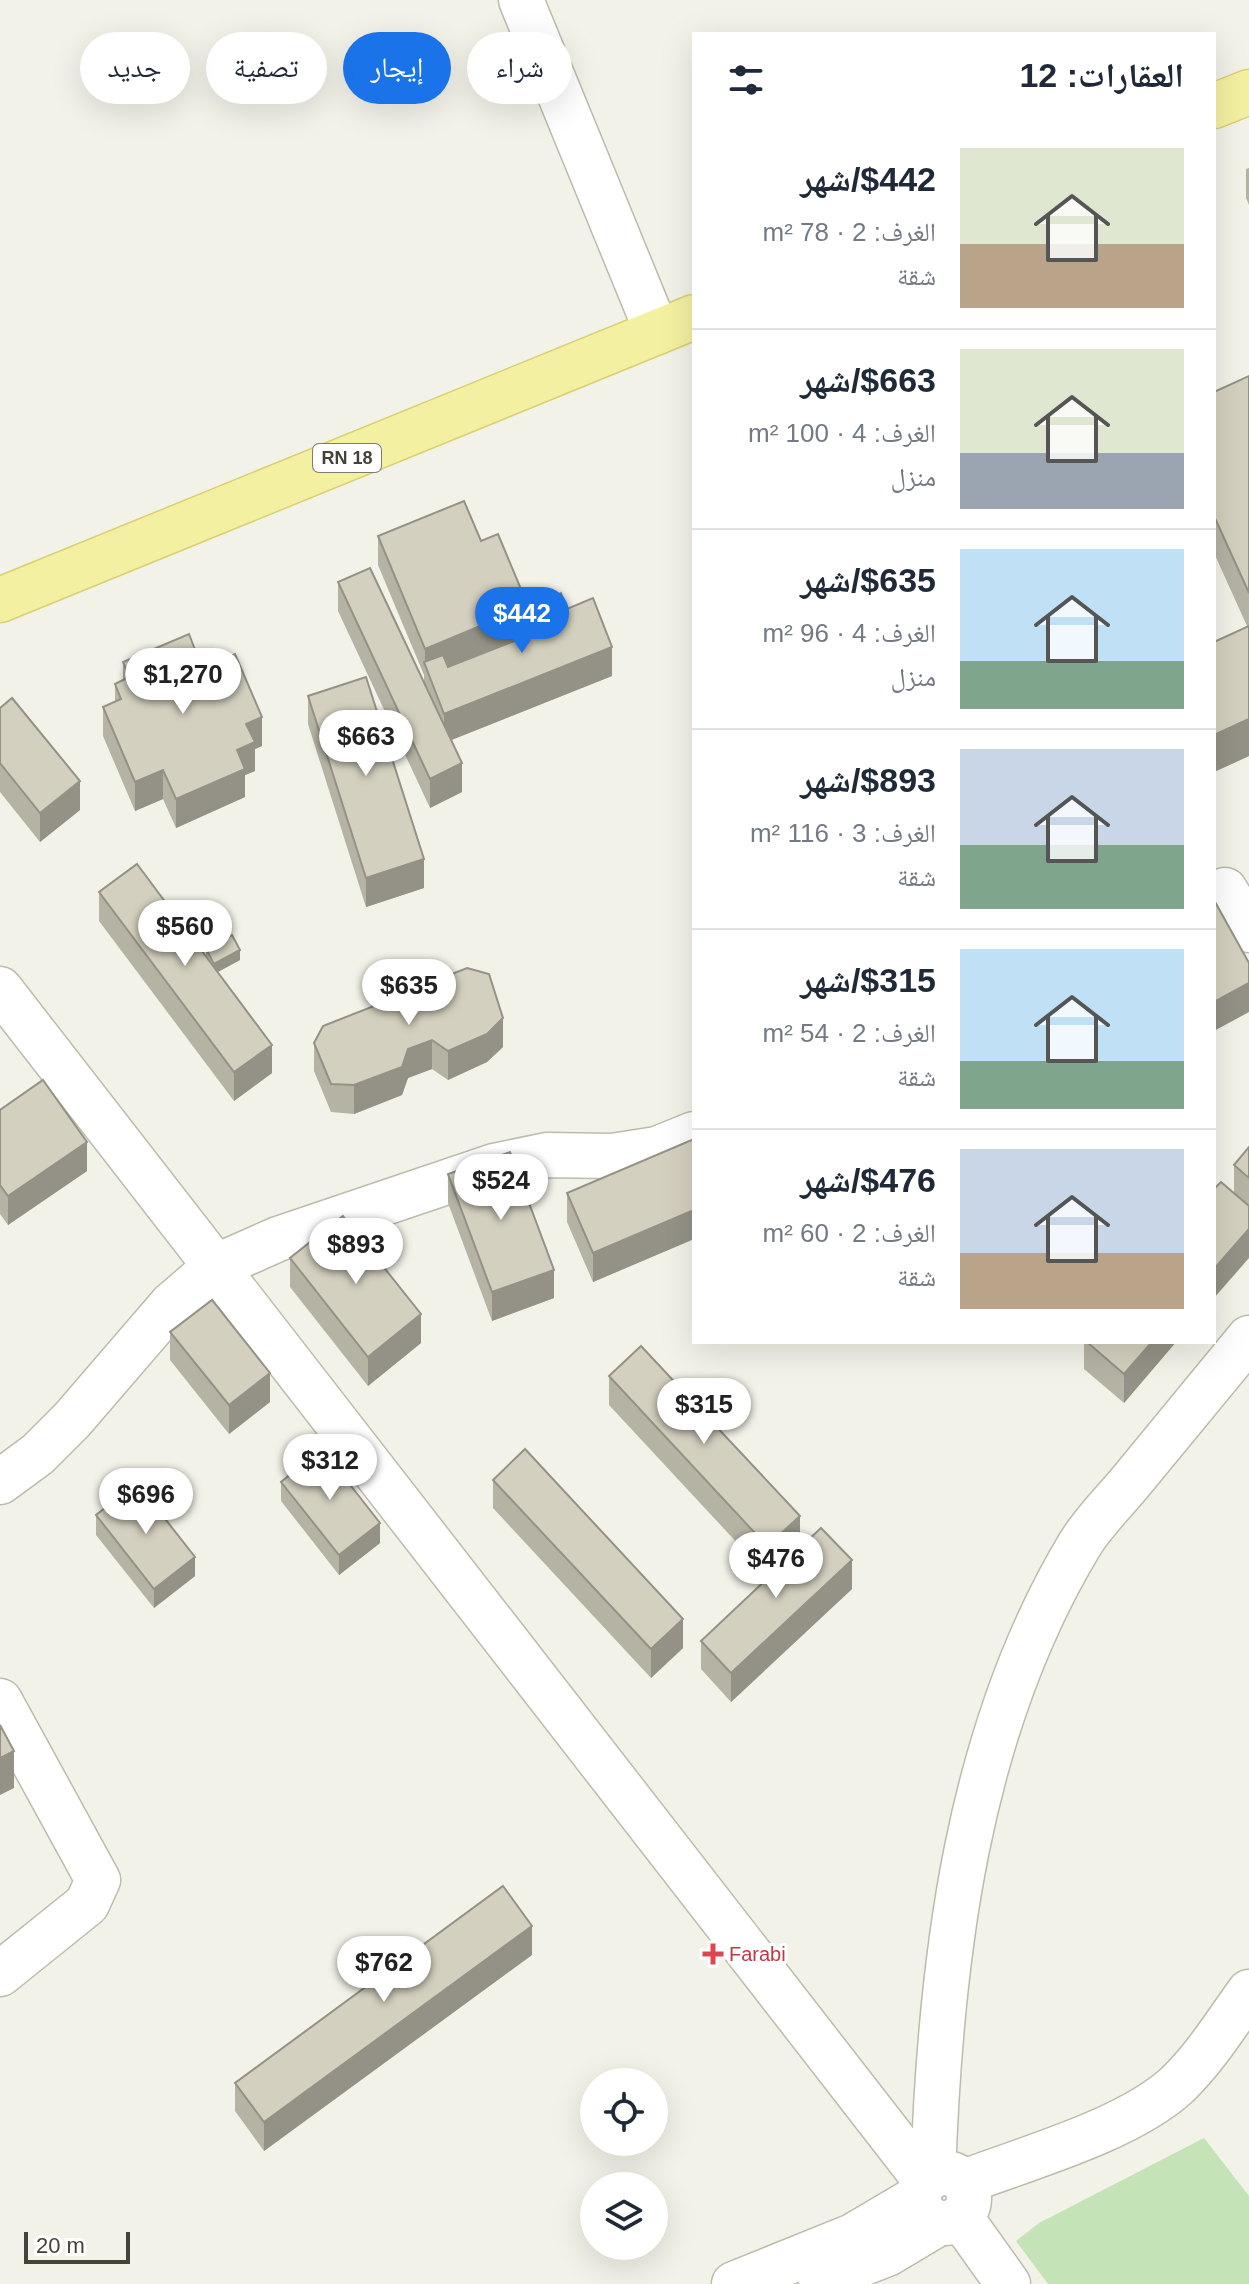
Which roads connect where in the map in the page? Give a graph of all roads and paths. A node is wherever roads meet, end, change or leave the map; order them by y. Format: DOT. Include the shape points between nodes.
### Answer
graph roads {
  1 [pos="521,0"];
  2 [pos="1249,92"];
  3 [pos="1216,105"];
  4 [pos="676,325"];
  5 [pos="0,600"];
  6 [pos="1229,887"];
  7 [pos="1249,930"];
  8 [pos="0,989"];
  9 [pos="692,1135"];
  10 [pos="215,1267"];
  11 [pos="1249,1338"];
  12 [pos="0,1482"];
  13 [pos="0,1701"];
  14 [pos="0,1974"];
  15 [pos="1249,1992"];
  16 [pos="940,2196"];
  17 [pos="734,2284"];
  18 [pos="811,2284"];
  19 [pos="1008,2284"];
  1 -- 4 [label="street"];
  2 -- 3 [label="main road"];
  4 -- 5 [label="main road, RN 18"];
  6 -- 7 [label="street"];
  8 -- 10 [label="street"];
  9 -- 10 [label="street" via="657,1149 612,1156 547,1155 494,1166 278,1239"];
  10 -- 12 [label="street" via="171,1305 72,1420"];
  10 -- 16 [label="street"];
  11 -- 16 [label="street" via="1081,1542 1020,1658 980,1794 953,1926 936,2088"];
  13 -- 14 [label="street" via="98,1880 87,1904"];
  15 -- 16 [label="street" via="1175,2086 1142,2109"];
  16 -- 17 [label="street"];
  16 -- 18 [label="street" via="887,2254"];
  16 -- 19 [label="street"];
}
